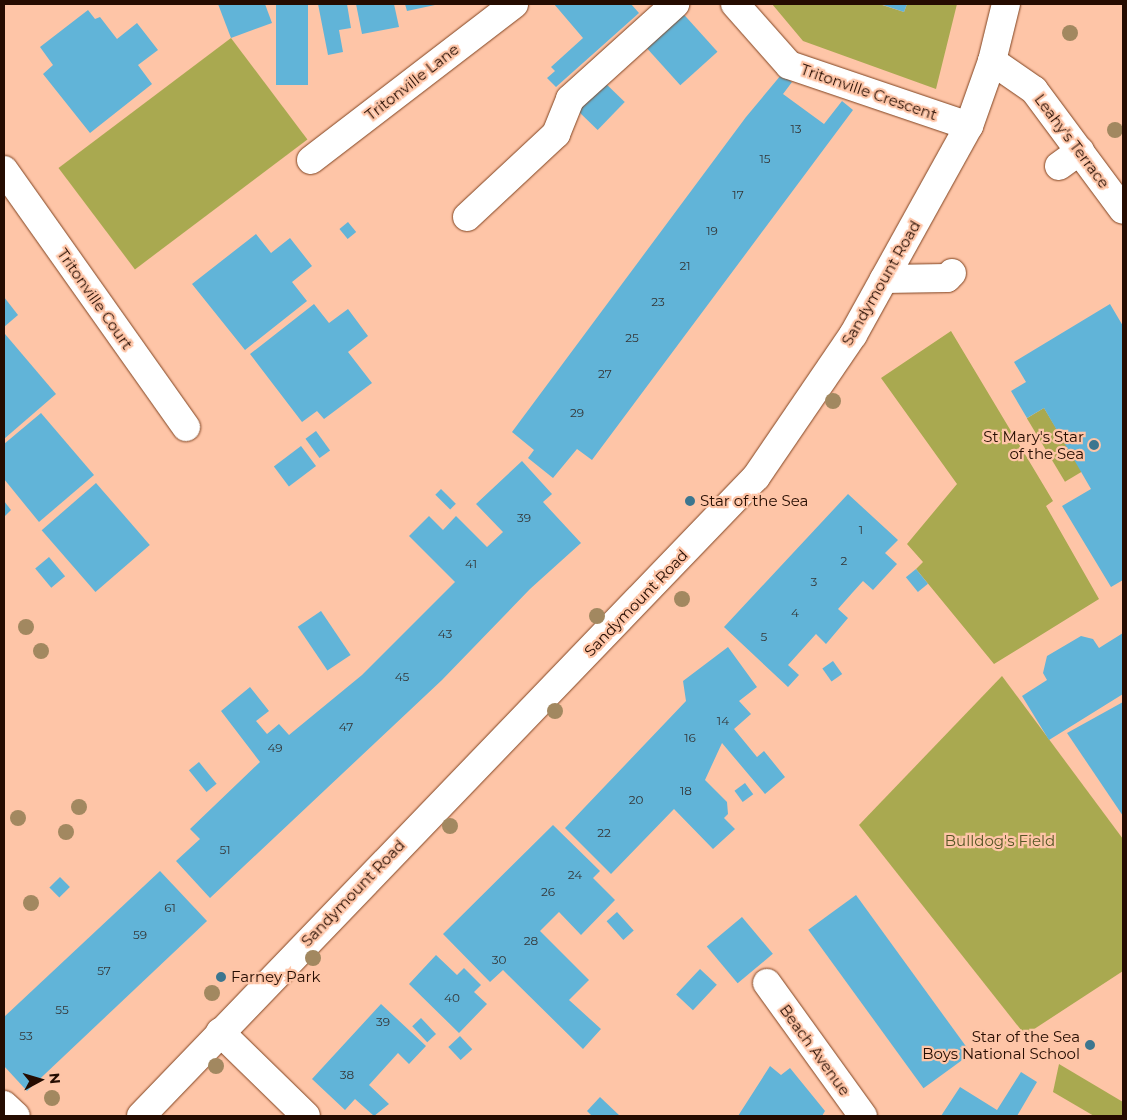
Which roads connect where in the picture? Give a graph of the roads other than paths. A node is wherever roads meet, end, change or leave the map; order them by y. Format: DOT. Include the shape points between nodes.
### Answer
graph roads {
  1 [pos="514,4"];
  2 [pos="674,4"];
  3 [pos="735,4"];
  4 [pos="1006,4"];
  5 [pos="992,61"];
  6 [pos="969,126"];
  7 [pos="311,160"];
  8 [pos="4,170"];
  9 [pos="1123,210"];
  10 [pos="467,217"];
  11 [pos="952,273"];
  12 [pos="884,279"];
  13 [pos="186,427"];
  14 [pos="767,983"];
  15 [pos="220,1032"];
  16 [pos="4,1104"];
  17 [pos="16,1116"];
  18 [pos="141,1116"];
  19 [pos="306,1116"];
  20 [pos="863,1116"];
  1 -- 7 [label="street, Tritonville Lane"];
  2 -- 10 [label="street" via="570,99 556,134"];
  3 -- 6 [label="street, Tritonville Crescent" via="790,65"];
  4 -- 5 [label="street, Sandymount Road"];
  5 -- 6 [label="street, Sandymount Road"];
  5 -- 9 [label="street, Leahy's Terrace" via="1034,90 1070,158"];
  6 -- 12 [label="street, Sandymount Road"];
  8 -- 13 [label="street, Tritonville Court"];
  11 -- 12 [label="street" via="947,278"];
  12 -- 15 [label="street, Sandymount Road" via="852,335 756,477"];
  14 -- 20 [label="street, Beach Avenue"];
  15 -- 18 [label="street, Sandymount Road"];
  15 -- 19 [label="street"];
  16 -- 17 [label="street"];
}
